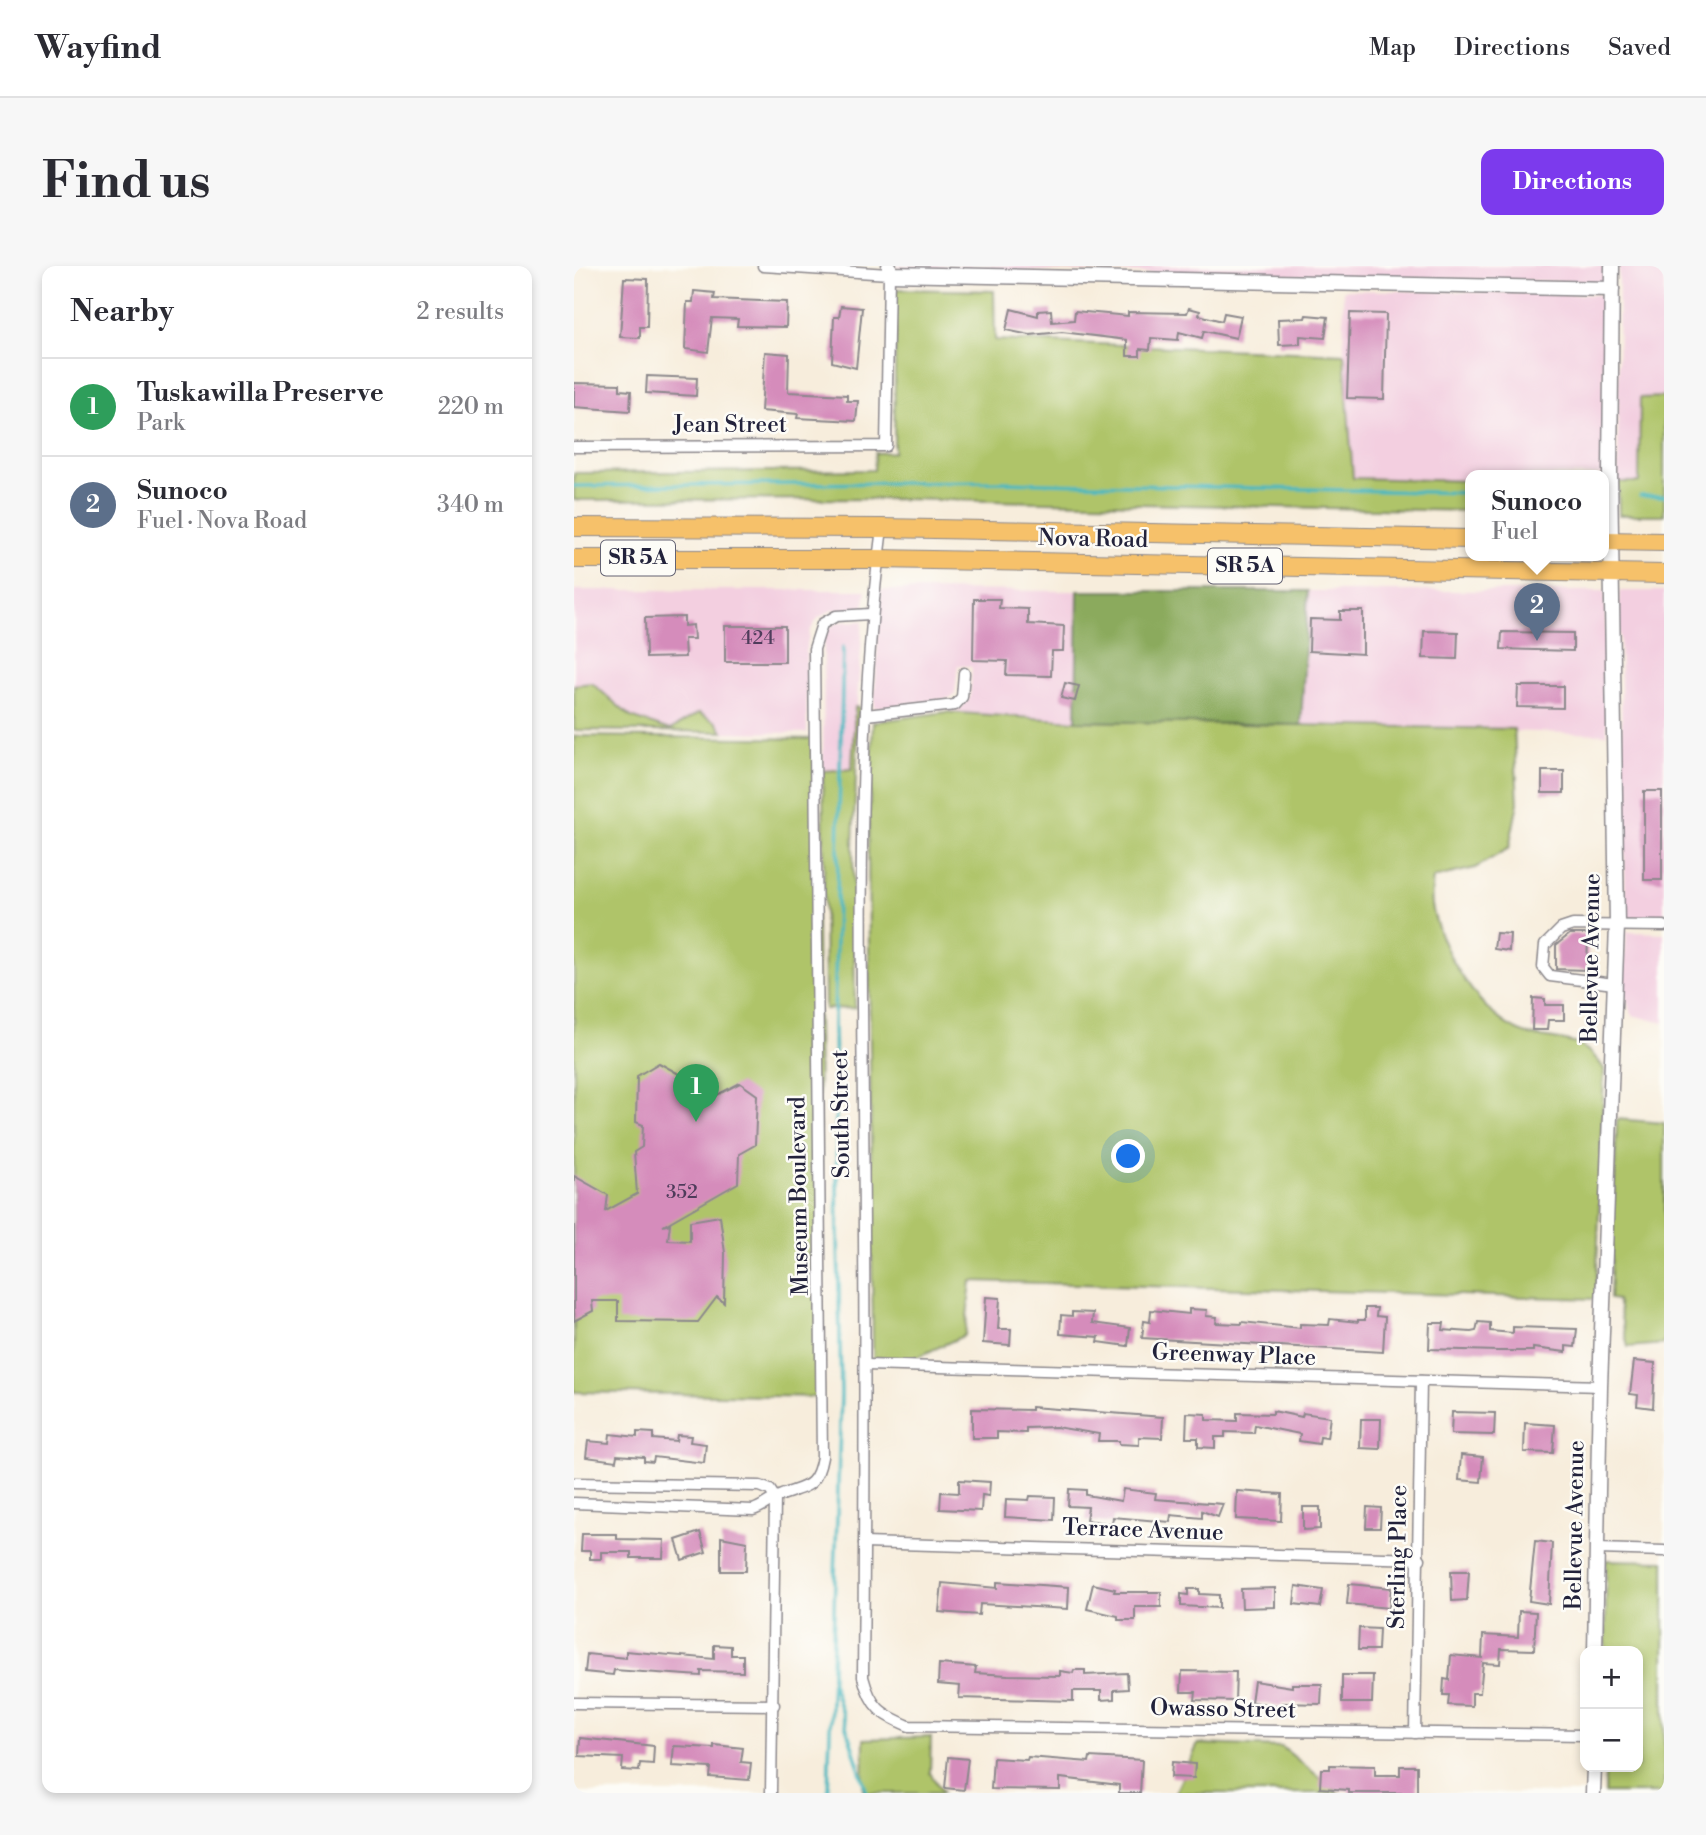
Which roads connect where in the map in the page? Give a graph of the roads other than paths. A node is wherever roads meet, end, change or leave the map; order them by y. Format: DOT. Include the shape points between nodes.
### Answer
graph roads {
  1 [pos="763,266"];
  2 [pos="1612,266"];
  3 [pos="889,270"];
  4 [pos="1612,289"];
  5 [pos="574,447"];
  6 [pos="1609,478"];
  7 [pos="574,527"];
  8 [pos="882,528"];
  9 [pos="1465,539"];
  10 [pos="1609,541"];
  11 [pos="1664,542"];
  12 [pos="1609,549"];
  13 [pos="574,559"];
  14 [pos="878,559"];
  15 [pos="1612,573"];
  16 [pos="1664,574"];
  17 [pos="870,614"];
  18 [pos="964,673"];
  19 [pos="866,715"];
  20 [pos="1617,925"];
  21 [pos="1664,926"];
  22 [pos="1614,984"];
  23 [pos="866,1365"];
  24 [pos="1421,1381"];
  25 [pos="1600,1386"];
  26 [pos="574,1483"];
  27 [pos="775,1498"];
  28 [pos="574,1503"];
  29 [pos="864,1543"];
  30 [pos="1598,1549"];
  31 [pos="1664,1551"];
  32 [pos="1420,1559"];
  33 [pos="1595,1646"];
  34 [pos="869,1700"];
  35 [pos="574,1703"];
  36 [pos="774,1705"];
  37 [pos="1415,1732"];
  38 [pos="1580,1735"];
  39 [pos="1594,1772"];
  40 [pos="771,1793"];
  41 [pos="1593,1793"];
  1 -- 3 [label="street"];
  2 -- 4 [label="street, Bellevue Avenue"];
  3 -- 4 [label="street"];
  3 -- 5 [label="street, Jean Street" via="886,446"];
  4 -- 6 [label="street, Bellevue Avenue"];
  7 -- 8 [label="main road, Nova Road / SR 5A"];
  8 -- 9 [label="main road, Nova Road / SR 5A"];
  8 -- 14 [label="street, South Street"];
  10 -- 11 [label="main road"];
  12 -- 15 [label="street, Bellevue Avenue"];
  13 -- 14 [label="main road, Nova Road / SR 5A"];
  14 -- 15 [label="main road, Nova Road / SR 5A"];
  14 -- 17 [label="street, South Street"];
  15 -- 16 [label="main road, SR 5A"];
  15 -- 20 [label="street, Bellevue Avenue"];
  17 -- 19 [label="street, South Street"];
  17 -- 27 [label="street, Museum Boulevard" via="836,616 822,624 814,649 822,1457 812,1483"];
  18 -- 19 [label="street" via="962,696 955,705"];
  19 -- 23 [label="street, South Street" via="861,846"];
  20 -- 21 [label="street"];
  20 -- 22 [label="street, Bellevue Avenue"];
  20 -- 22 [label="street" via="1562,929 1542,953 1543,967 1550,976"];
  22 -- 25 [label="street, Bellevue Avenue"];
  23 -- 24 [label="street, Greenway Place"];
  23 -- 29 [label="street, South Street"];
  24 -- 25 [label="street, Greenway Place"];
  24 -- 32 [label="street, Sterling Place"];
  25 -- 30 [label="street, Bellevue Avenue"];
  26 -- 27 [label="street" via="760,1486"];
  27 -- 28 [label="street" via="753,1510"];
  27 -- 36 [label="street"];
  29 -- 32 [label="street, Terrace Avenue"];
  29 -- 34 [label="street, South Street" via="863,1677"];
  30 -- 31 [label="street"];
  30 -- 33 [label="street, Bellevue Avenue"];
  32 -- 37 [label="street, Sterling Place"];
  34 -- 37 [label="street, Owasso Street" via="886,1716 909,1726"];
  35 -- 36 [label="street"];
  36 -- 40 [label="street"];
  37 -- 38 [label="street, Owasso Street"];
  39 -- 41 [label="street"];
}
